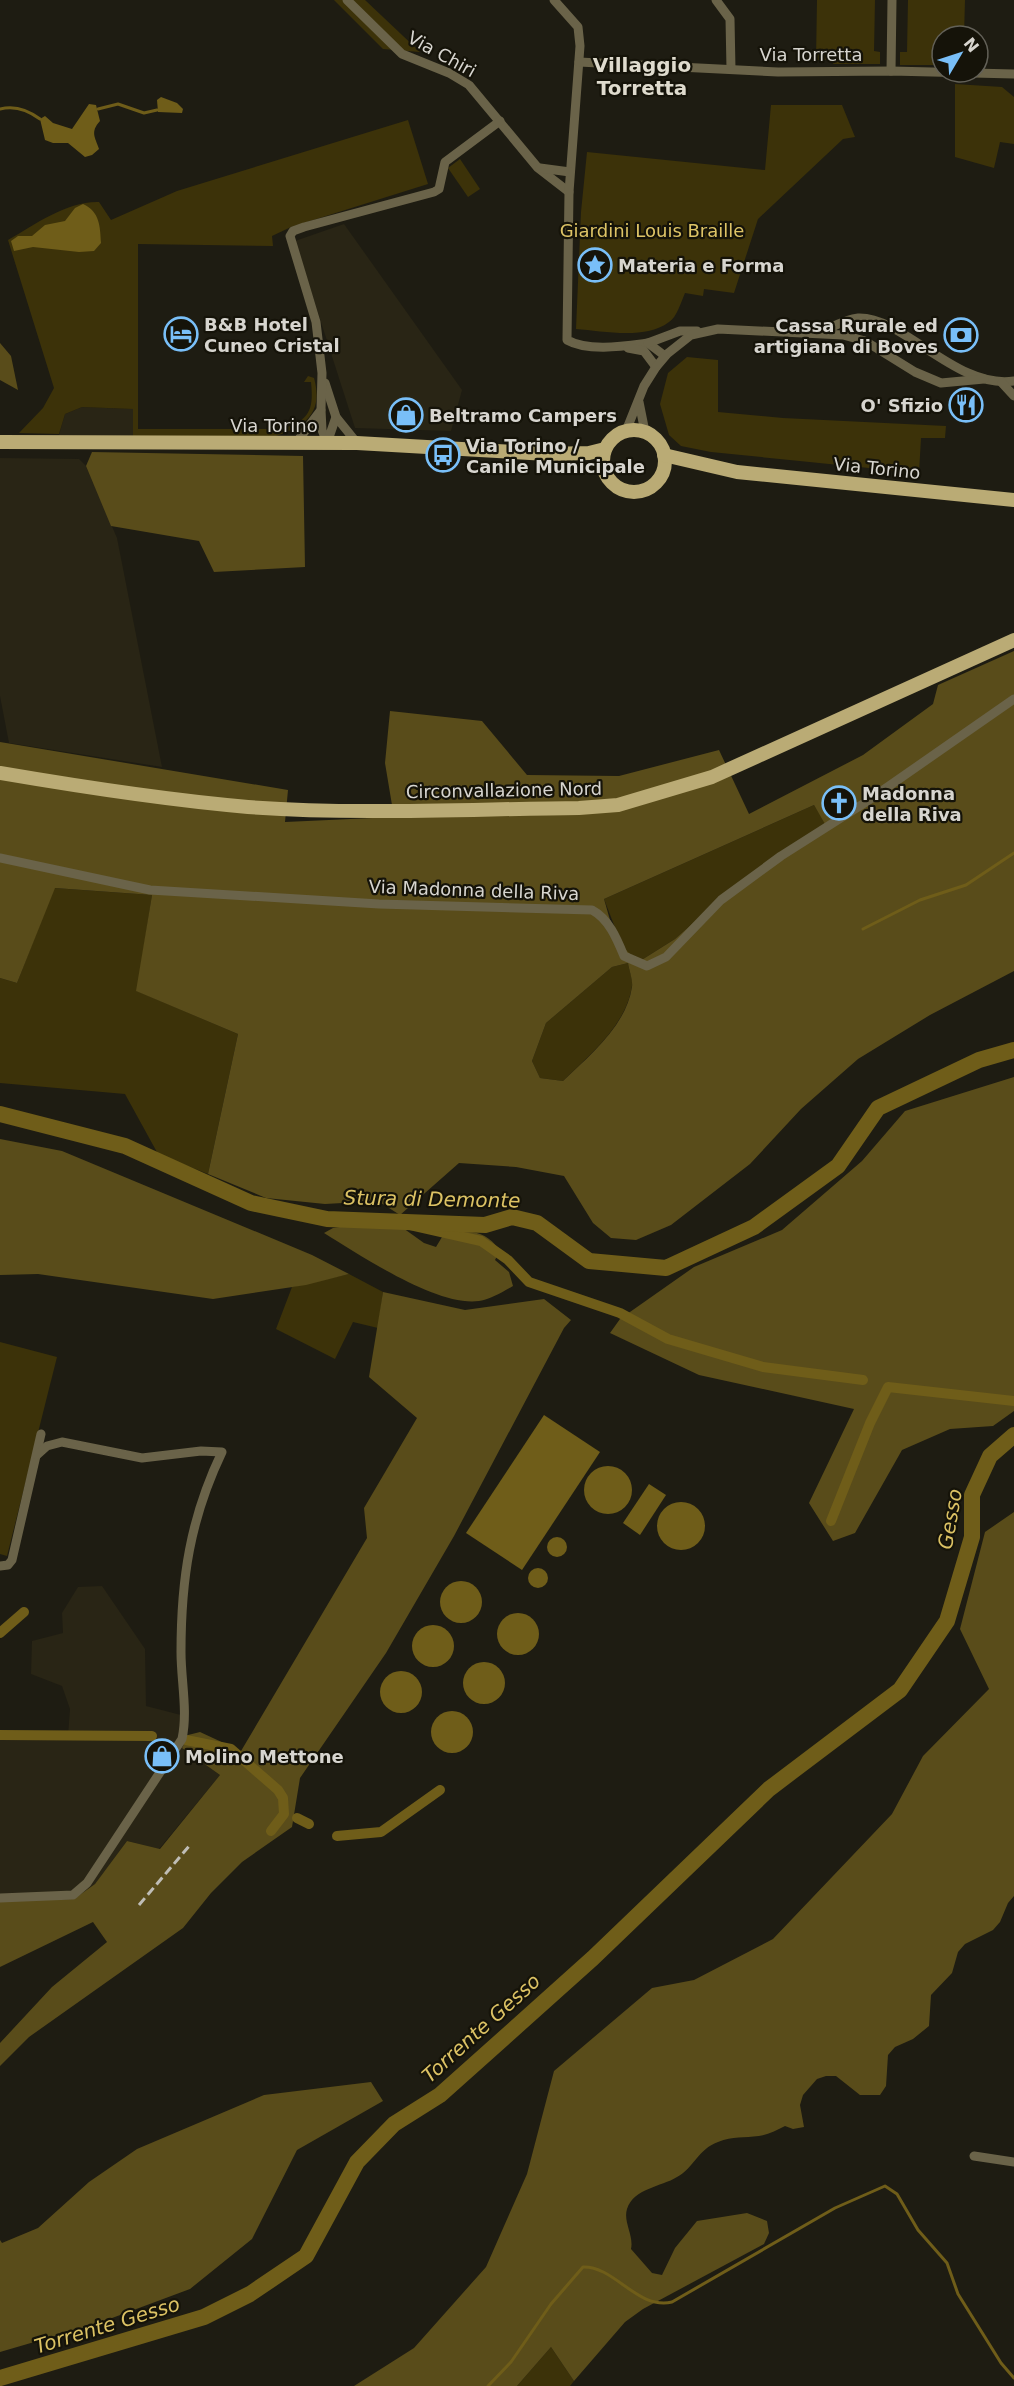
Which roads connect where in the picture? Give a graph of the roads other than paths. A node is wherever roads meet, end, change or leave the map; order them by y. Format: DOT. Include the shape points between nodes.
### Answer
graph roads {
  1 [pos="347,0"];
  2 [pos="554,0"];
  3 [pos="716,0"];
  4 [pos="892,0"];
  5 [pos="579,62"];
  6 [pos="731,69"];
  7 [pos="891,71"];
  8 [pos="1014,74"];
  9 [pos="500,121"];
  10 [pos="538,168"];
  11 [pos="570,172"];
  12 [pos="569,192"];
  13 [pos="702,331"];
  14 [pos="817,335"];
  15 [pos="648,343"];
  16 [pos="620,346"];
  17 [pos="665,356"];
  18 [pos="656,367"];
  19 [pos="322,372"];
  20 [pos="984,379"];
  21 [pos="1014,381"];
  22 [pos="1002,383"];
  23 [pos="1014,396"];
  24 [pos="639,402"];
  25 [pos="321,410"];
  26 [pos="336,417"];
  27 [pos="626,431"];
  28 [pos="645,432"];
  29 [pos="0,442"];
  30 [pos="296,443"];
  31 [pos="327,443"];
  32 [pos="357,443"];
  33 [pos="605,449"];
  34 [pos="548,454"];
  35 [pos="664,455"];
  36 [pos="604,467"];
  37 [pos="663,471"];
  38 [pos="737,472"];
  39 [pos="1014,500"];
  40 [pos="1014,640"];
  41 [pos="1014,699"];
  42 [pos="0,773"];
  43 [pos="0,858"];
  44 [pos="41,1434"];
  45 [pos="37,1455"];
  46 [pos="0,1566"];
  47 [pos="0,1898"];
  48 [pos="974,2156"];
  49 [pos="1014,2162"];
  1 -- 9 [label="street, Via Chiri" via="402,54 469,85"];
  2 -- 5 [label="street" via="578,27"];
  3 -- 6 [label="street" via="730,19"];
  4 -- 7 [label="street"];
  5 -- 6 [label="street, Via Torretta"];
  5 -- 11 [label="street"];
  6 -- 7 [label="street, Via Torretta"];
  7 -- 8 [label="street, Via Torretta"];
  9 -- 10 [label="street, Via Chiri"];
  9 -- 19 [label="street" via="444,162 439,189 434,192 293,231 291,244 316,322"];
  10 -- 11 [label="street"];
  10 -- 12 [label="street, Via Chiri"];
  11 -- 12 [label="street"];
  12 -- 16 [label="street" via="567,339 574,344"];
  13 -- 14 [label="street"];
  13 -- 15 [label="street" via="680,331"];
  13 -- 17 [label="street"];
  14 -- 20 [label="street" via="843,335 864,341 940,383"];
  14 -- 20 [label="street" via="857,318 872,320"];
  15 -- 16 [label="street"];
  15 -- 17 [label="street"];
  16 -- 18 [label="street" via="644,351"];
  17 -- 18 [label="street"];
  18 -- 24 [label="street"];
  19 -- 25 [label="street"];
  19 -- 26 [label="street"];
  20 -- 22 [label="street"];
  21 -- 22 [label="street"];
  22 -- 23 [label="street"];
  24 -- 27 [label="street"];
  24 -- 28 [label="street"];
  25 -- 30 [label="street"];
  25 -- 31 [label="street"];
  26 -- 31 [label="street"];
  26 -- 32 [label="street"];
  27 -- 28 [label="main road"];
  27 -- 33 [label="main road" via="613,437"];
  28 -- 35 [label="main road" via="655,439"];
  29 -- 30 [label="main road, Via Torino"];
  30 -- 31 [label="main road, Via Torino"];
  31 -- 32 [label="main road, Via Torino"];
  32 -- 34 [label="main road, Via Torino"];
  33 -- 34 [label="main road, Via Torino"];
  33 -- 36 [label="main road"];
  34 -- 36 [label="main road, Via Torino"];
  35 -- 37 [label="main road"];
  35 -- 38 [label="main road, Via Torino"];
  36 -- 37 [label="main road" via="615,485 629,491 651,486"];
  37 -- 38 [label="main road, Via Torino"];
  38 -- 39 [label="main road, Via Torino"];
  40 -- 42 [label="main road, Circonvallazione Nord" via="712,777 618,804 346,811 247,807"];
  41 -- 43 [label="street, Via Madonna della Riva" via="781,856 721,900 666,957 647,966 624,956 614,933 592,910 379,904 150,890"];
  44 -- 45 [label="street"];
  45 -- 46 [label="street" via="12,1560"];
  45 -- 47 [label="street" via="47,1446 62,1442 142,1458 222,1452 191,1536 184,1569 182,1739 87,1883 74,1895"];
  48 -- 49 [label="street"];
}
